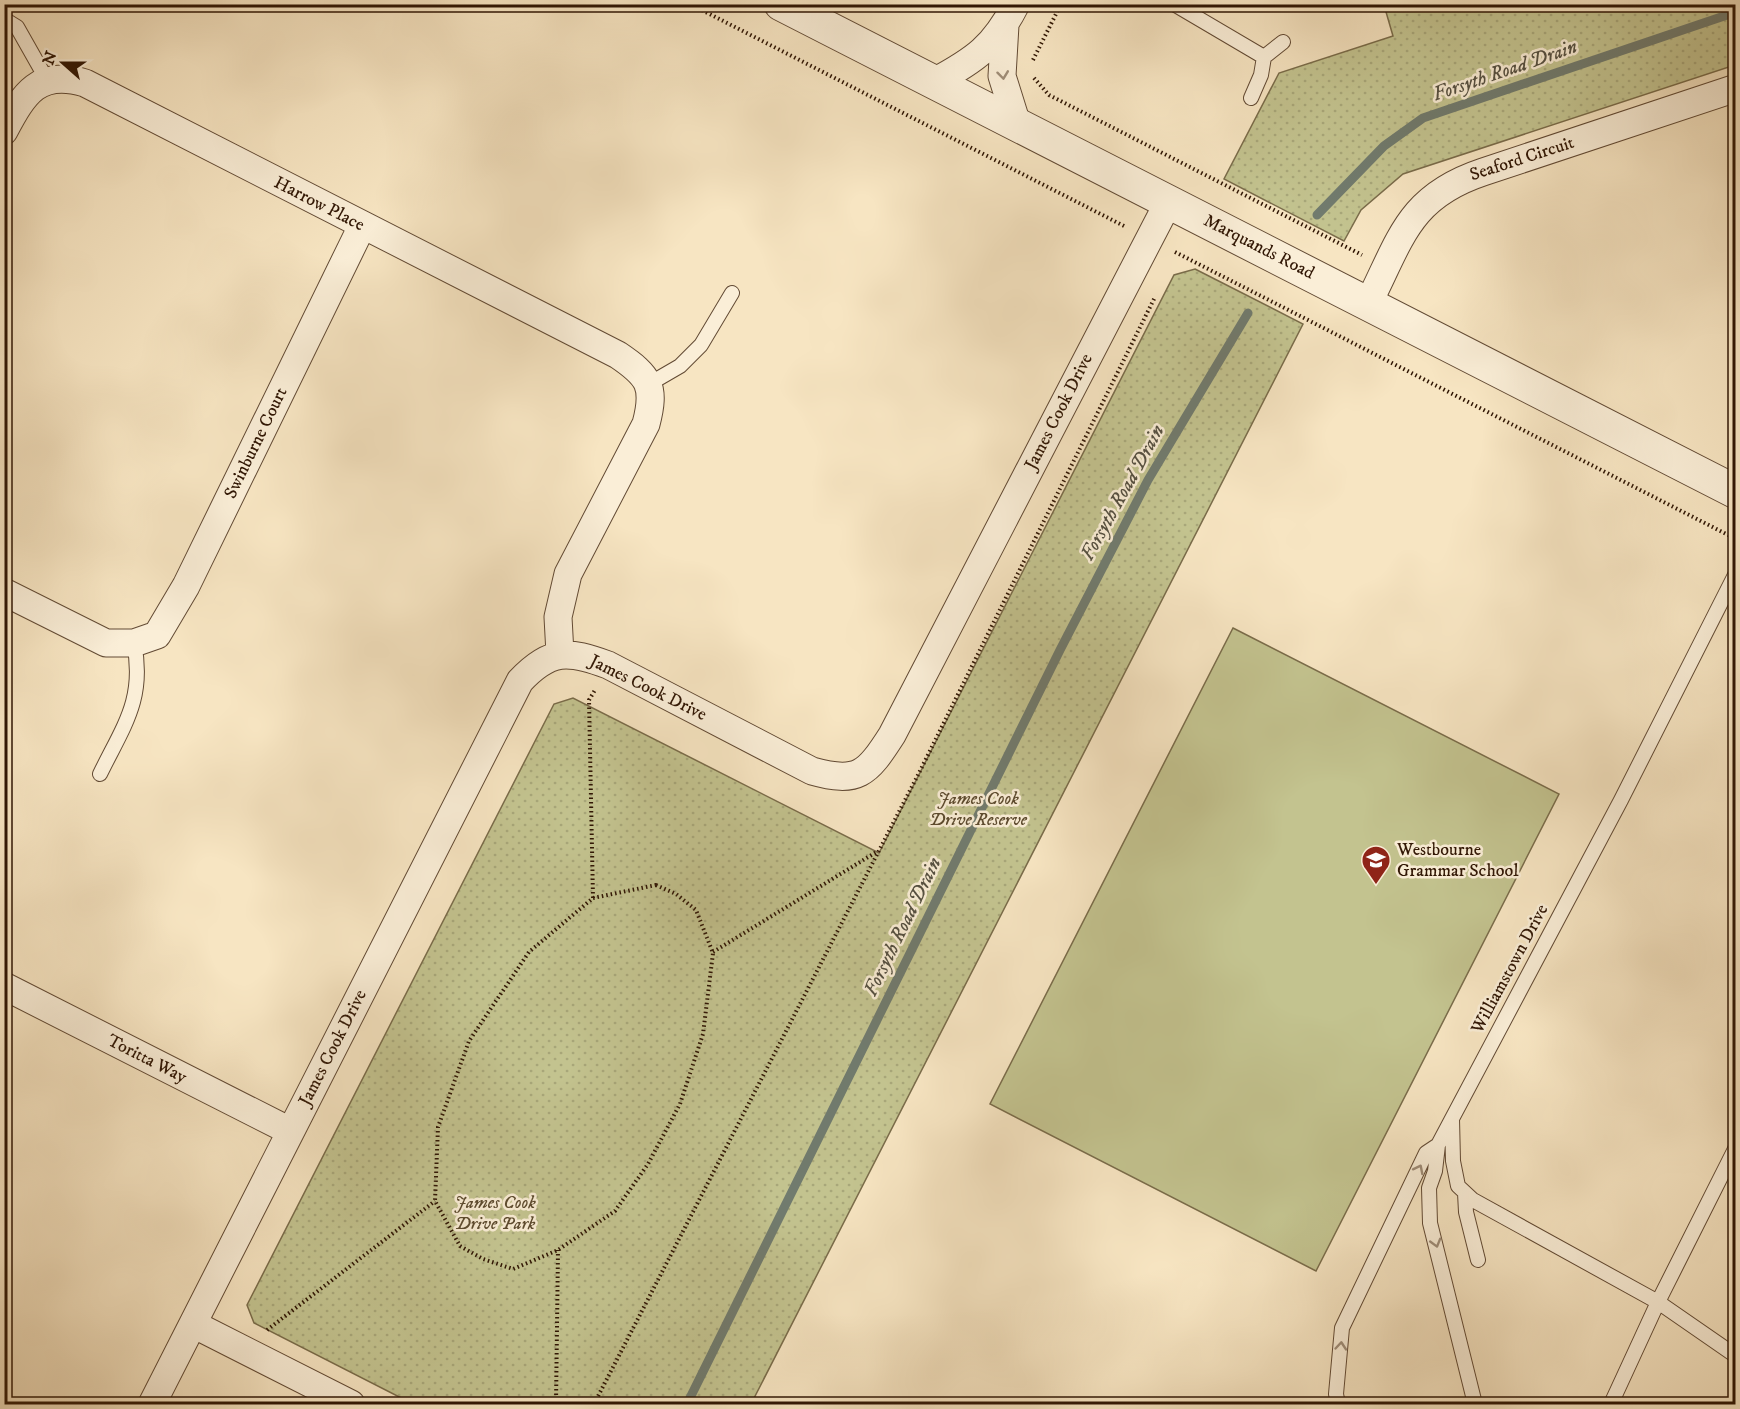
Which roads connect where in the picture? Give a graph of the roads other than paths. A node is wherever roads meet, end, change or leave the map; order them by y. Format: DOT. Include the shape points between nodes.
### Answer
graph roads {
  1 [pos="782,4"];
  2 [pos="1174,4"];
  3 [pos="1010,15"];
  4 [pos="4,19"];
  5 [pos="1283,42"];
  6 [pos="1264,57"];
  7 [pos="47,81"];
  8 [pos="934,82"];
  9 [pos="1736,88"];
  10 [pos="1251,98"];
  11 [pos="1017,124"];
  12 [pos="4,131"];
  13 [pos="1169,201"];
  14 [pos="362,226"];
  15 [pos="732,293"];
  16 [pos="1368,304"];
  17 [pos="649,384"];
  18 [pos="1736,492"];
  19 [pos="1736,573"];
  20 [pos="4,592"];
  21 [pos="134,643"];
  22 [pos="560,654"];
  23 [pos="100,774"];
  24 [pos="4,986"];
  25 [pos="1452,1116"];
  26 [pos="290,1131"];
  27 [pos="1438,1145"];
  28 [pos="1736,1147"];
  29 [pos="1465,1192"];
  30 [pos="1478,1260"];
  31 [pos="1658,1302"];
  32 [pos="193,1324"];
  33 [pos="1736,1356"];
  34 [pos="152,1404"];
  35 [pos="351,1404"];
  36 [pos="1338,1404"];
  37 [pos="1475,1404"];
  38 [pos="1611,1404"];
  1 -- 8 [label="street, Marquands Road"];
  2 -- 6 [label="lane"];
  3 -- 8 [label="street" via="972,62"];
  3 -- 11 [label="street, one-way" via="1001,58 1005,92"];
  4 -- 7 [label="lane" via="17,27"];
  5 -- 6 [label="lane"];
  6 -- 10 [label="lane"];
  7 -- 12 [label="street" via="20,100"];
  7 -- 14 [label="street, Harrow Place" via="67,78 85,83"];
  8 -- 11 [label="street, Marquands Road"];
  9 -- 16 [label="street, Seaford Circuit" via="1451,184 1415,215"];
  11 -- 13 [label="street, Marquands Road"];
  13 -- 16 [label="street, Marquands Road"];
  13 -- 22 [label="street, James Cook Drive" via="898,724 871,764 857,775 838,778 812,771 608,665 583,655"];
  14 -- 17 [label="street, Harrow Place" via="618,355 640,370"];
  14 -- 21 [label="street, Swinburne Court" via="186,586 157,635"];
  15 -- 17 [label="lane" via="701,345 680,366"];
  16 -- 18 [label="street, Marquands Road"];
  17 -- 22 [label="street" via="651,405 646,424 566,581 558,617"];
  19 -- 25 [label="lane, Williamstown Drive" via="1621,800"];
  20 -- 21 [label="street, Swinburne Court" via="106,643"];
  21 -- 23 [label="lane" via="138,663 135,704"];
  22 -- 26 [label="street, James Cook Drive" via="538,662 520,681"];
  24 -- 26 [label="street, Toritta Way"];
  25 -- 27 [label="lane, Williamstown Drive"];
  25 -- 29 [label="lane" via="1453,1161 1458,1185"];
  26 -- 32 [label="street, James Cook Drive"];
  36 -- 27 [label="lane, one-way" via="1342,1328 1426,1153"];
  27 -- 37 [label="lane, Williamstown Drive, one-way" via="1429,1188 1430,1223"];
  28 -- 31 [label="lane"];
  29 -- 30 [label="lane"];
  29 -- 31 [label="lane"];
  31 -- 33 [label="lane"];
  31 -- 38 [label="lane"];
  32 -- 34 [label="street, James Cook Drive"];
  32 -- 35 [label="street"];
}
